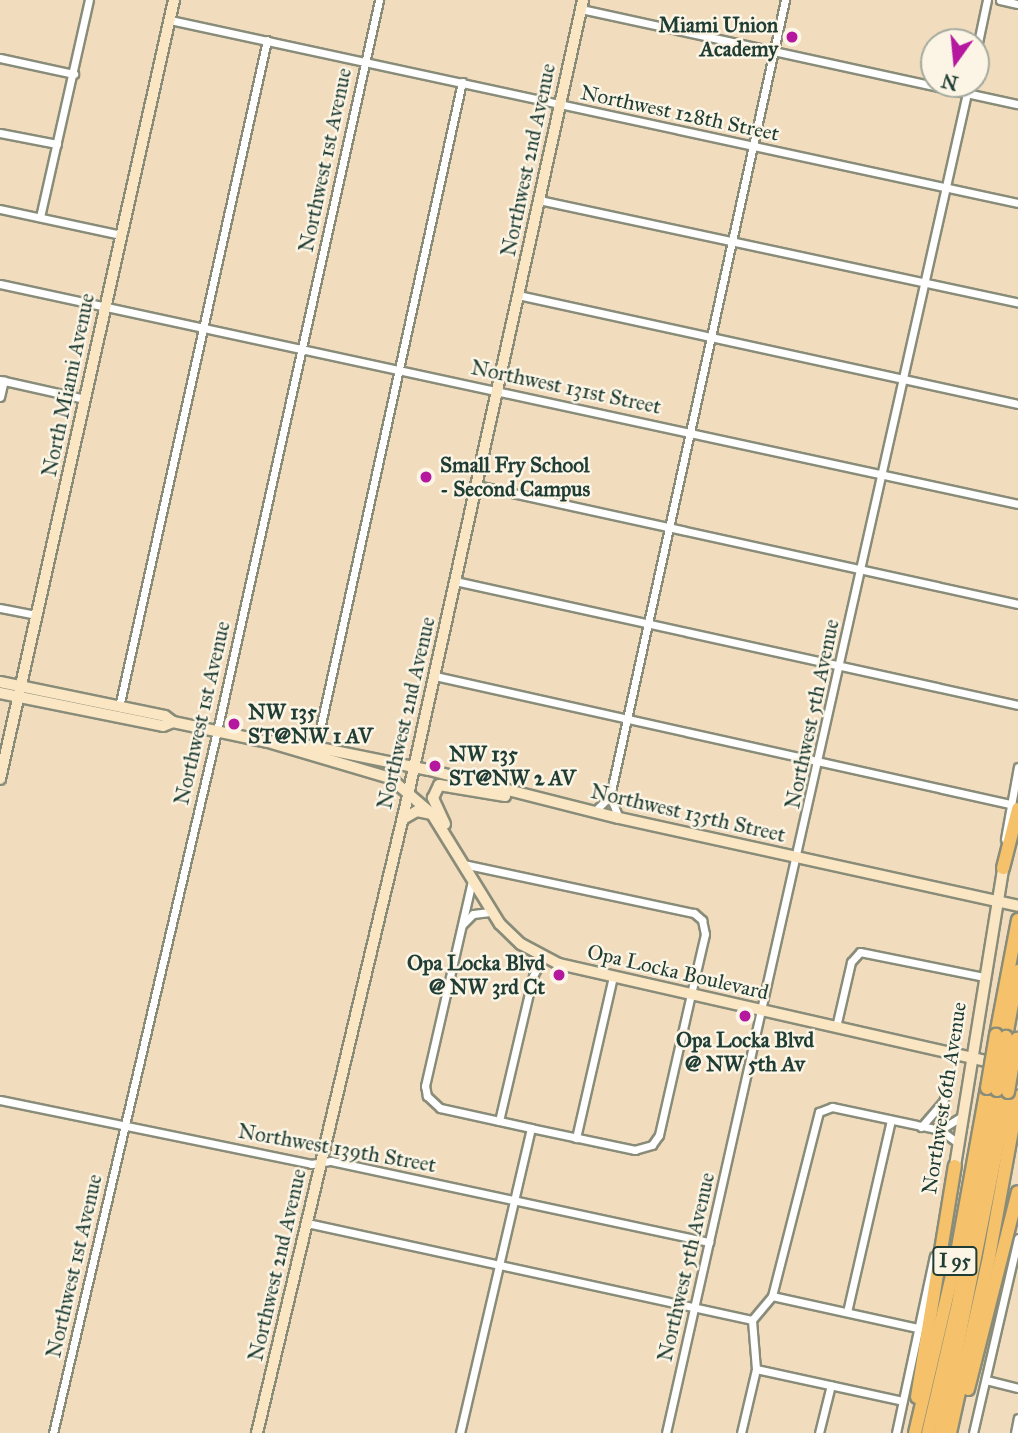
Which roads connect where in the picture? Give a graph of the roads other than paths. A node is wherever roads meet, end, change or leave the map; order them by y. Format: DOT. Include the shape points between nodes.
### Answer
graph roads {
  1 [pos="88,0"];
  2 [pos="174,0"];
  3 [pos="379,0"];
  4 [pos="786,0"];
  5 [pos="987,0"];
  6 [pos="1000,0"];
  7 [pos="582,4"];
  8 [pos="1018,4"];
  9 [pos="170,20"];
  10 [pos="981,28"];
  11 [pos="267,40"];
  12 [pos="775,51"];
  13 [pos="0,58"];
  14 [pos="364,61"];
  15 [pos="74,74"];
  16 [pos="461,82"];
  17 [pos="920,83"];
  18 [pos="966,98"];
  19 [pos="990,98"];
  20 [pos="560,104"];
  21 [pos="1018,104"];
  22 [pos="0,133"];
  23 [pos="57,144"];
  24 [pos="752,147"];
  25 [pos="946,188"];
  26 [pos="539,200"];
  27 [pos="1018,203"];
  28 [pos="0,209"];
  29 [pos="40,217"];
  30 [pos="121,234"];
  31 [pos="733,240"];
  32 [pos="926,282"];
  33 [pos="0,284"];
  34 [pos="518,295"];
  35 [pos="1018,303"];
  36 [pos="105,308"];
  37 [pos="202,328"];
  38 [pos="712,338"];
  39 [pos="301,350"];
  40 [pos="400,370"];
  41 [pos="2,380"];
  42 [pos="905,380"];
  43 [pos="497,390"];
  44 [pos="0,397"];
  45 [pos="85,399"];
  46 [pos="1018,404"];
  47 [pos="690,432"];
  48 [pos="883,474"];
  49 [pos="476,485"];
  50 [pos="1018,504"];
  51 [pos="670,528"];
  52 [pos="862,570"];
  53 [pos="455,581"];
  54 [pos="1018,604"];
  55 [pos="0,608"];
  56 [pos="37,615"];
  57 [pos="649,625"];
  58 [pos="841,666"];
  59 [pos="435,676"];
  60 [pos="0,682"];
  61 [pos="19,691"];
  62 [pos="0,693"];
  63 [pos="1018,705"];
  64 [pos="119,707"];
  65 [pos="77,709"];
  66 [pos="628,718"];
  67 [pos="173,722"];
  68 [pos="217,731"];
  69 [pos="268,742"];
  70 [pos="316,747"];
  71 [pos="819,760"];
  72 [pos="360,766"];
  73 [pos="1018,767"];
  74 [pos="413,770"];
  75 [pos="0,779"];
  76 [pos="409,791"];
  77 [pos="610,796"];
  78 [pos="530,797"];
  79 [pos="1014,807"];
  80 [pos="594,812"];
  81 [pos="432,814"];
  82 [pos="619,818"];
  83 [pos="403,819"];
  84 [pos="450,841"];
  85 [pos="799,858"];
  86 [pos="463,864"];
  87 [pos="1003,868"];
  88 [pos="472,881"];
  89 [pos="997,901"];
  90 [pos="1018,906"];
  91 [pos="490,912"];
  92 [pos="463,925"];
  93 [pos="1017,927"];
  94 [pos="543,957"];
  95 [pos="1018,971"];
  96 [pos="613,977"];
  97 [pos="984,977"];
  98 [pos="691,994"];
  99 [pos="764,1010"];
  100 [pos="836,1027"];
  101 [pos="1009,1036"];
  102 [pos="970,1057"];
  103 [pos="1018,1067"];
  104 [pos="951,1074"];
  105 [pos="1002,1092"];
  106 [pos="0,1100"];
  107 [pos="962,1115"];
  108 [pos="891,1120"];
  109 [pos="499,1121"];
  110 [pos="125,1125"];
  111 [pos="921,1127"];
  112 [pos="531,1128"];
  113 [pos="940,1130"];
  114 [pos="576,1138"];
  115 [pos="958,1143"];
  116 [pos="321,1162"];
  117 [pos="954,1166"];
  118 [pos="1018,1192"];
  119 [pos="514,1200"];
  120 [pos="307,1223"];
  121 [pos="1018,1238"];
  122 [pos="709,1242"];
  123 [pos="498,1263"];
  124 [pos="772,1296"];
  125 [pos="694,1307"];
  126 [pos="847,1312"];
  127 [pos="752,1320"];
  128 [pos="918,1328"];
  129 [pos="756,1369"];
  130 [pos="986,1380"];
  131 [pos="831,1385"];
  132 [pos="1018,1388"];
  133 [pos="903,1401"];
  134 [pos="1018,1418"];
  135 [pos="53,1433"];
  136 [pos="257,1433"];
  137 [pos="460,1433"];
  138 [pos="666,1433"];
  139 [pos="741,1433"];
  140 [pos="819,1433"];
  141 [pos="896,1433"];
  142 [pos="913,1433"];
  143 [pos="928,1433"];
  144 [pos="940,1433"];
  145 [pos="952,1433"];
  146 [pos="973,1433"];
  147 [pos="1015,1433"];
  1 -- 15 [label="street"];
  2 -- 9 [label="main road, North Miami Avenue"];
  3 -- 14 [label="street, Northwest 1st Avenue"];
  4 -- 12 [label="street"];
  5 -- 10 [label="street"];
  6 -- 8 [label="street"];
  7 -- 12 [label="street"];
  7 -- 20 [label="main road, Northwest 2nd Avenue"];
  9 -- 11 [label="street, Northwest 128th Street"];
  9 -- 30 [label="main road, North Miami Avenue"];
  11 -- 14 [label="street, Northwest 128th Street"];
  11 -- 37 [label="street"];
  12 -- 17 [label="street"];
  12 -- 24 [label="street"];
  13 -- 15 [label="street"];
  14 -- 16 [label="street, Northwest 128th Street"];
  14 -- 39 [label="street, Northwest 1st Avenue"];
  15 -- 23 [label="street"];
  16 -- 20 [label="street, Northwest 128th Street"];
  16 -- 40 [label="street"];
  18 -- 25 [label="street, Northwest 5th Avenue"];
  19 -- 21 [label="street"];
  20 -- 24 [label="street, Northwest 128th Street"];
  20 -- 26 [label="main road, Northwest 2nd Avenue"];
  22 -- 23 [label="street"];
  23 -- 29 [label="street"];
  24 -- 25 [label="street, Northwest 128th Street"];
  24 -- 31 [label="street"];
  25 -- 27 [label="street, Northwest 128th Street"];
  25 -- 32 [label="street, Northwest 5th Avenue"];
  26 -- 31 [label="street"];
  26 -- 34 [label="main road, Northwest 2nd Avenue"];
  28 -- 29 [label="street"];
  29 -- 30 [label="street"];
  30 -- 36 [label="main road, North Miami Avenue"];
  31 -- 32 [label="street"];
  31 -- 38 [label="street"];
  32 -- 35 [label="street"];
  32 -- 42 [label="street, Northwest 5th Avenue"];
  33 -- 36 [label="street, Northwest 131st Street"];
  34 -- 38 [label="street"];
  34 -- 43 [label="main road, Northwest 2nd Avenue"];
  36 -- 37 [label="street, Northwest 131st Street"];
  36 -- 45 [label="main road, North Miami Avenue"];
  37 -- 39 [label="street, Northwest 131st Street"];
  37 -- 64 [label="street"];
  38 -- 42 [label="street"];
  38 -- 47 [label="street"];
  39 -- 40 [label="street, Northwest 131st Street"];
  39 -- 68 [label="street, Northwest 1st Avenue"];
  40 -- 43 [label="street, Northwest 131st Street"];
  40 -- 70 [label="street"];
  41 -- 44 [label="street"];
  41 -- 45 [label="street"];
  42 -- 46 [label="street"];
  42 -- 48 [label="street, Northwest 5th Avenue"];
  43 -- 47 [label="street, Northwest 131st Street"];
  43 -- 49 [label="main road, Northwest 2nd Avenue"];
  45 -- 56 [label="main road, North Miami Avenue"];
  47 -- 48 [label="street, Northwest 131st Street"];
  47 -- 51 [label="street"];
  48 -- 50 [label="street, Northwest 131st Street"];
  48 -- 52 [label="street, Northwest 5th Avenue"];
  49 -- 51 [label="street"];
  49 -- 53 [label="main road, Northwest 2nd Avenue"];
  51 -- 52 [label="street"];
  51 -- 57 [label="street"];
  52 -- 54 [label="street"];
  52 -- 58 [label="street, Northwest 5th Avenue"];
  53 -- 57 [label="street"];
  53 -- 59 [label="main road, Northwest 2nd Avenue"];
  55 -- 56 [label="street"];
  56 -- 61 [label="main road, North Miami Avenue"];
  57 -- 58 [label="street"];
  57 -- 66 [label="street"];
  58 -- 63 [label="street"];
  58 -- 71 [label="street, Northwest 5th Avenue"];
  59 -- 66 [label="street"];
  59 -- 74 [label="main road, Northwest 2nd Avenue"];
  60 -- 61 [label="main road, Northwest 135th Street"];
  61 -- 62 [label="main road, Northwest 135th Street"];
  61 -- 64 [label="main road, Northwest 135th Street"];
  61 -- 65 [label="main road, Northwest 135th Street"];
  61 -- 75 [label="main road, North Miami Avenue"];
  64 -- 65 [label="main road" via="115,711"];
  64 -- 67 [label="main road, Northwest 135th Street" via="165,716"];
  65 -- 67 [label="main road, Northwest 135th Street" via="163,726"];
  66 -- 71 [label="street"];
  66 -- 77 [label="street"];
  67 -- 68 [label="main road, Northwest 135th Street"];
  68 -- 69 [label="main road, Northwest 135th Street"];
  68 -- 110 [label="street, Northwest 1st Avenue"];
  69 -- 70 [label="main road, Northwest 135th Street"];
  69 -- 72 [label="main road, Northwest 135th Street"];
  70 -- 74 [label="main road, Northwest 135th Street"];
  71 -- 79 [label="street"];
  71 -- 85 [label="street, Northwest 5th Avenue"];
  72 -- 74 [label="main road"];
  72 -- 76 [label="main road, Northwest 135th Street"];
  73 -- 79 [label="street"];
  74 -- 76 [label="main road, Northwest 2nd Avenue"];
  74 -- 78 [label="main road, Northwest 135th Street"];
  76 -- 81 [label="main road, Opa Locka Boulevard"];
  76 -- 83 [label="main road, Northwest 2nd Avenue"];
  77 -- 80 [label="street"];
  77 -- 82 [label="street"];
  78 -- 80 [label="main road, Northwest 135th Street"];
  78 -- 84 [label="main road" via="439,785 433,800"];
  79 -- 87 [label="highway"];
  80 -- 82 [label="main road, Northwest 135th Street"];
  81 -- 83 [label="main road" via="417,811"];
  81 -- 84 [label="main road, Opa Locka Boulevard"];
  82 -- 85 [label="main road, Northwest 135th Street"];
  83 -- 116 [label="main road, Northwest 2nd Avenue"];
  84 -- 86 [label="main road, Opa Locka Boulevard"];
  85 -- 89 [label="main road, Northwest 135th Street"];
  85 -- 99 [label="street, Northwest 5th Avenue"];
  86 -- 88 [label="main road, Opa Locka Boulevard"];
  86 -- 98 [label="street" via="694,913 702,920 705,934"];
  87 -- 89 [label="main road, Northwest 6th Avenue"];
  88 -- 91 [label="main road, Opa Locka Boulevard"];
  88 -- 92 [label="street"];
  89 -- 90 [label="main road, Northwest 135th Street"];
  89 -- 97 [label="main road, Northwest 6th Avenue"];
  91 -- 92 [label="street" via="472,914"];
  91 -- 94 [label="main road, Opa Locka Boulevard" via="514,937"];
  92 -- 109 [label="street" via="425,1086 427,1096 440,1108"];
  93 -- 101 [label="highway, I 95"];
  94 -- 96 [label="main road, Opa Locka Boulevard"];
  94 -- 109 [label="street" via="531,983"];
  95 -- 101 [label="highway"];
  96 -- 98 [label="main road, Opa Locka Boulevard"];
  96 -- 114 [label="street"];
  97 -- 100 [label="street" via="873,952 857,954"];
  97 -- 102 [label="main road, Northwest 6th Avenue"];
  98 -- 99 [label="main road, Opa Locka Boulevard"];
  98 -- 114 [label="street" via="659,1135 645,1149"];
  99 -- 100 [label="main road, Opa Locka Boulevard"];
  99 -- 122 [label="street, Northwest 5th Avenue"];
  100 -- 102 [label="main road, Opa Locka Boulevard"];
  101 -- 105 [label="highway, I 95, bridge"];
  101 -- 105 [label="highway, bridge"];
  102 -- 103 [label="main road, Opa Locka Boulevard"];
  102 -- 107 [label="main road, Northwest 6th Avenue"];
  104 -- 111 [label="street" via="943,1102"];
  105 -- 142 [label="highway, I 95"];
  105 -- 143 [label="highway"];
  105 -- 144 [label="highway"];
  105 -- 145 [label="highway, I 95" via="989,1257"];
  106 -- 110 [label="street, Northwest 139th Street"];
  107 -- 113 [label="street"];
  107 -- 115 [label="main road, Northwest 6th Avenue"];
  108 -- 111 [label="street"];
  108 -- 124 [label="street" via="832,1107 819,1112"];
  108 -- 126 [label="street"];
  109 -- 112 [label="street"];
  110 -- 116 [label="street, Northwest 139th Street" via="311,1164"];
  110 -- 135 [label="street, Northwest 1st Avenue"];
  111 -- 113 [label="street"];
  112 -- 114 [label="street"];
  112 -- 119 [label="street"];
  113 -- 115 [label="street"];
  115 -- 117 [label="main road, Northwest 6th Avenue"];
  116 -- 119 [label="street, Northwest 139th Street"];
  116 -- 120 [label="main road, Northwest 2nd Avenue"];
  117 -- 128 [label="street, Northwest 6th Avenue"];
  117 -- 142 [label="highway"];
  118 -- 145 [label="highway" via="980,1352"];
  119 -- 122 [label="street, Northwest 139th Street"];
  119 -- 123 [label="street"];
  120 -- 123 [label="street"];
  120 -- 136 [label="main road, Northwest 2nd Avenue"];
  121 -- 130 [label="street"];
  122 -- 125 [label="street, Northwest 5th Avenue"];
  123 -- 125 [label="street"];
  123 -- 137 [label="street"];
  124 -- 126 [label="street"];
  124 -- 127 [label="street"];
  125 -- 127 [label="street"];
  125 -- 138 [label="street, Northwest 5th Avenue"];
  126 -- 128 [label="street"];
  127 -- 129 [label="street"];
  128 -- 133 [label="street, Northwest 6th Avenue"];
  129 -- 131 [label="street"];
  129 -- 139 [label="street"];
  130 -- 132 [label="street"];
  130 -- 146 [label="street"];
  131 -- 133 [label="street"];
  131 -- 140 [label="street"];
  133 -- 141 [label="street, Northwest 6th Avenue"];
  134 -- 147 [label="street"];
}
